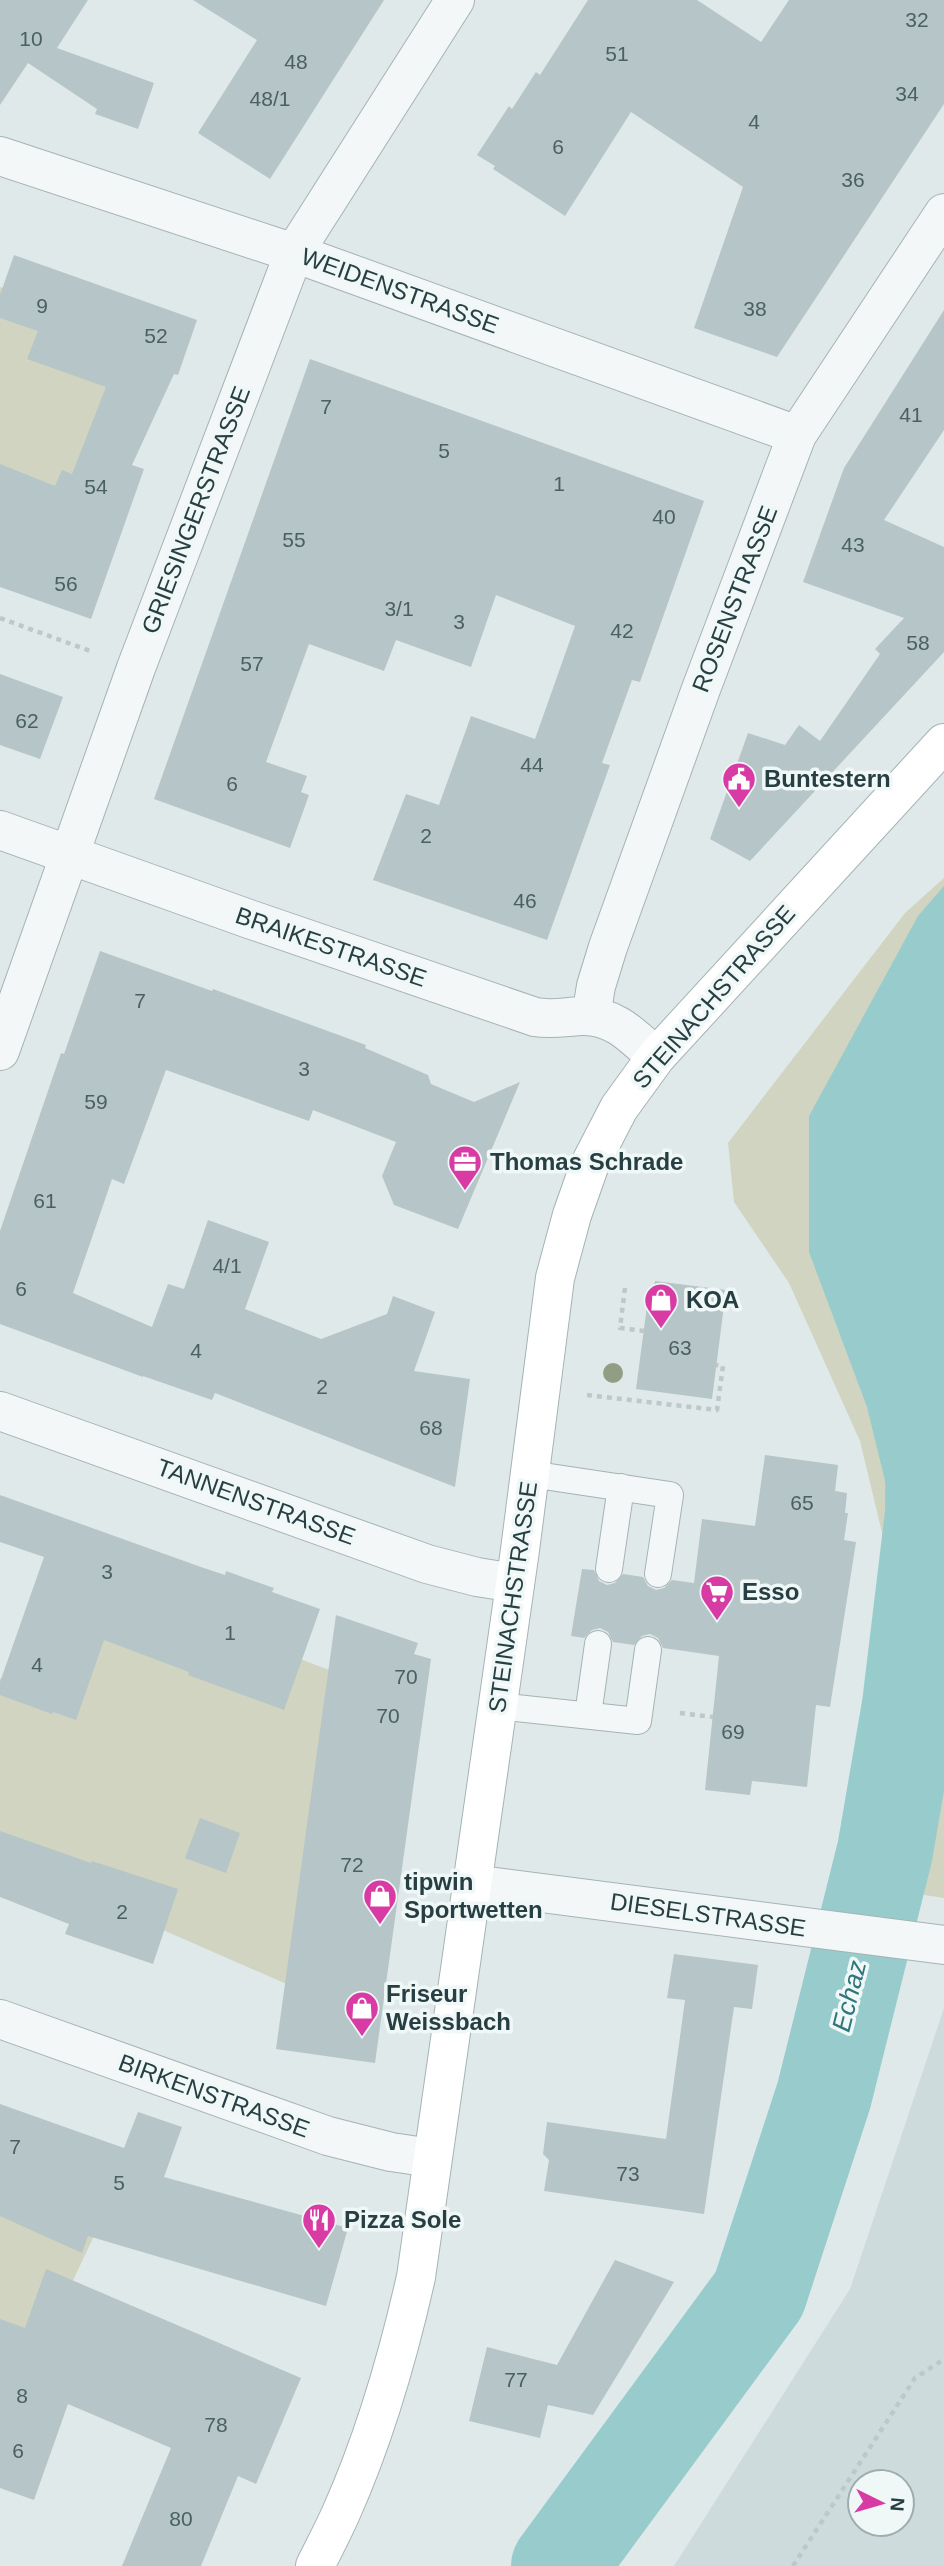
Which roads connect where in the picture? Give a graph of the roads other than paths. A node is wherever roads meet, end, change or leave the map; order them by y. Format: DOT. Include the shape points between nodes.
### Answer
graph roads {
  1 [pos="455,0"];
  2 [pos="0,156"];
  3 [pos="944,213"];
  4 [pos="294,253"];
  5 [pos="797,435"];
  6 [pos="944,743"];
  7 [pos="0,830"];
  8 [pos="70,855"];
  9 [pos="591,1016"];
  10 [pos="0,1051"];
  11 [pos="656,1057"];
  12 [pos="0,1411"];
  13 [pos="530,1474"];
  14 [pos="621,1487"];
  15 [pos="609,1569"];
  16 [pos="659,1574"];
  17 [pos="515,1583"];
  18 [pos="598,1644"];
  19 [pos="648,1650"];
  20 [pos="497,1706"];
  21 [pos="588,1715"];
  22 [pos="472,1884"];
  23 [pos="936,1944"];
  24 [pos="0,2019"];
  25 [pos="432,2158"];
  26 [pos="315,2566"];
  1 -- 4 [label="street, GRIESINGERSTRASSE"];
  2 -- 4 [label="street, WEIDENSTRASSE"];
  3 -- 5 [label="street, ROSENSTRASSE"];
  4 -- 5 [label="street, WEIDENSTRASSE"];
  4 -- 8 [label="street, GRIESINGERSTRASSE"];
  5 -- 9 [label="street, ROSENSTRASSE" via="608,947"];
  6 -- 11 [label="main road, STEINACHSTRASSE"];
  7 -- 8 [label="street, BRAIKESTRASSE"];
  8 -- 9 [label="street, BRAIKESTRASSE" via="535,1017"];
  8 -- 10 [label="street, GRIESINGERSTRASSE"];
  9 -- 11 [label="street, BRAIKESTRASSE" via="615,1022"];
  11 -- 13 [label="main road, STEINACHSTRASSE" via="619,1108 590,1164 572,1215 555,1278"];
  12 -- 17 [label="street, TANNENSTRASSE" via="427,1564"];
  13 -- 14 [label="lane"];
  13 -- 17 [label="main road, STEINACHSTRASSE"];
  14 -- 15 [label="lane"];
  14 -- 16 [label="lane" via="670,1495"];
  17 -- 20 [label="main road, STEINACHSTRASSE"];
  18 -- 21 [label="lane"];
  19 -- 21 [label="lane" via="638,1721"];
  20 -- 21 [label="lane"];
  20 -- 22 [label="main road, STEINACHSTRASSE"];
  22 -- 23 [label="street, DIESELSTRASSE"];
  22 -- 25 [label="main road, STEINACHSTRASSE"];
  24 -- 25 [label="street, BIRKENSTRASSE" via="328,2136"];
  25 -- 26 [label="main road, STEINACHSTRASSE" via="416,2277 395,2368 342,2512"];
}
